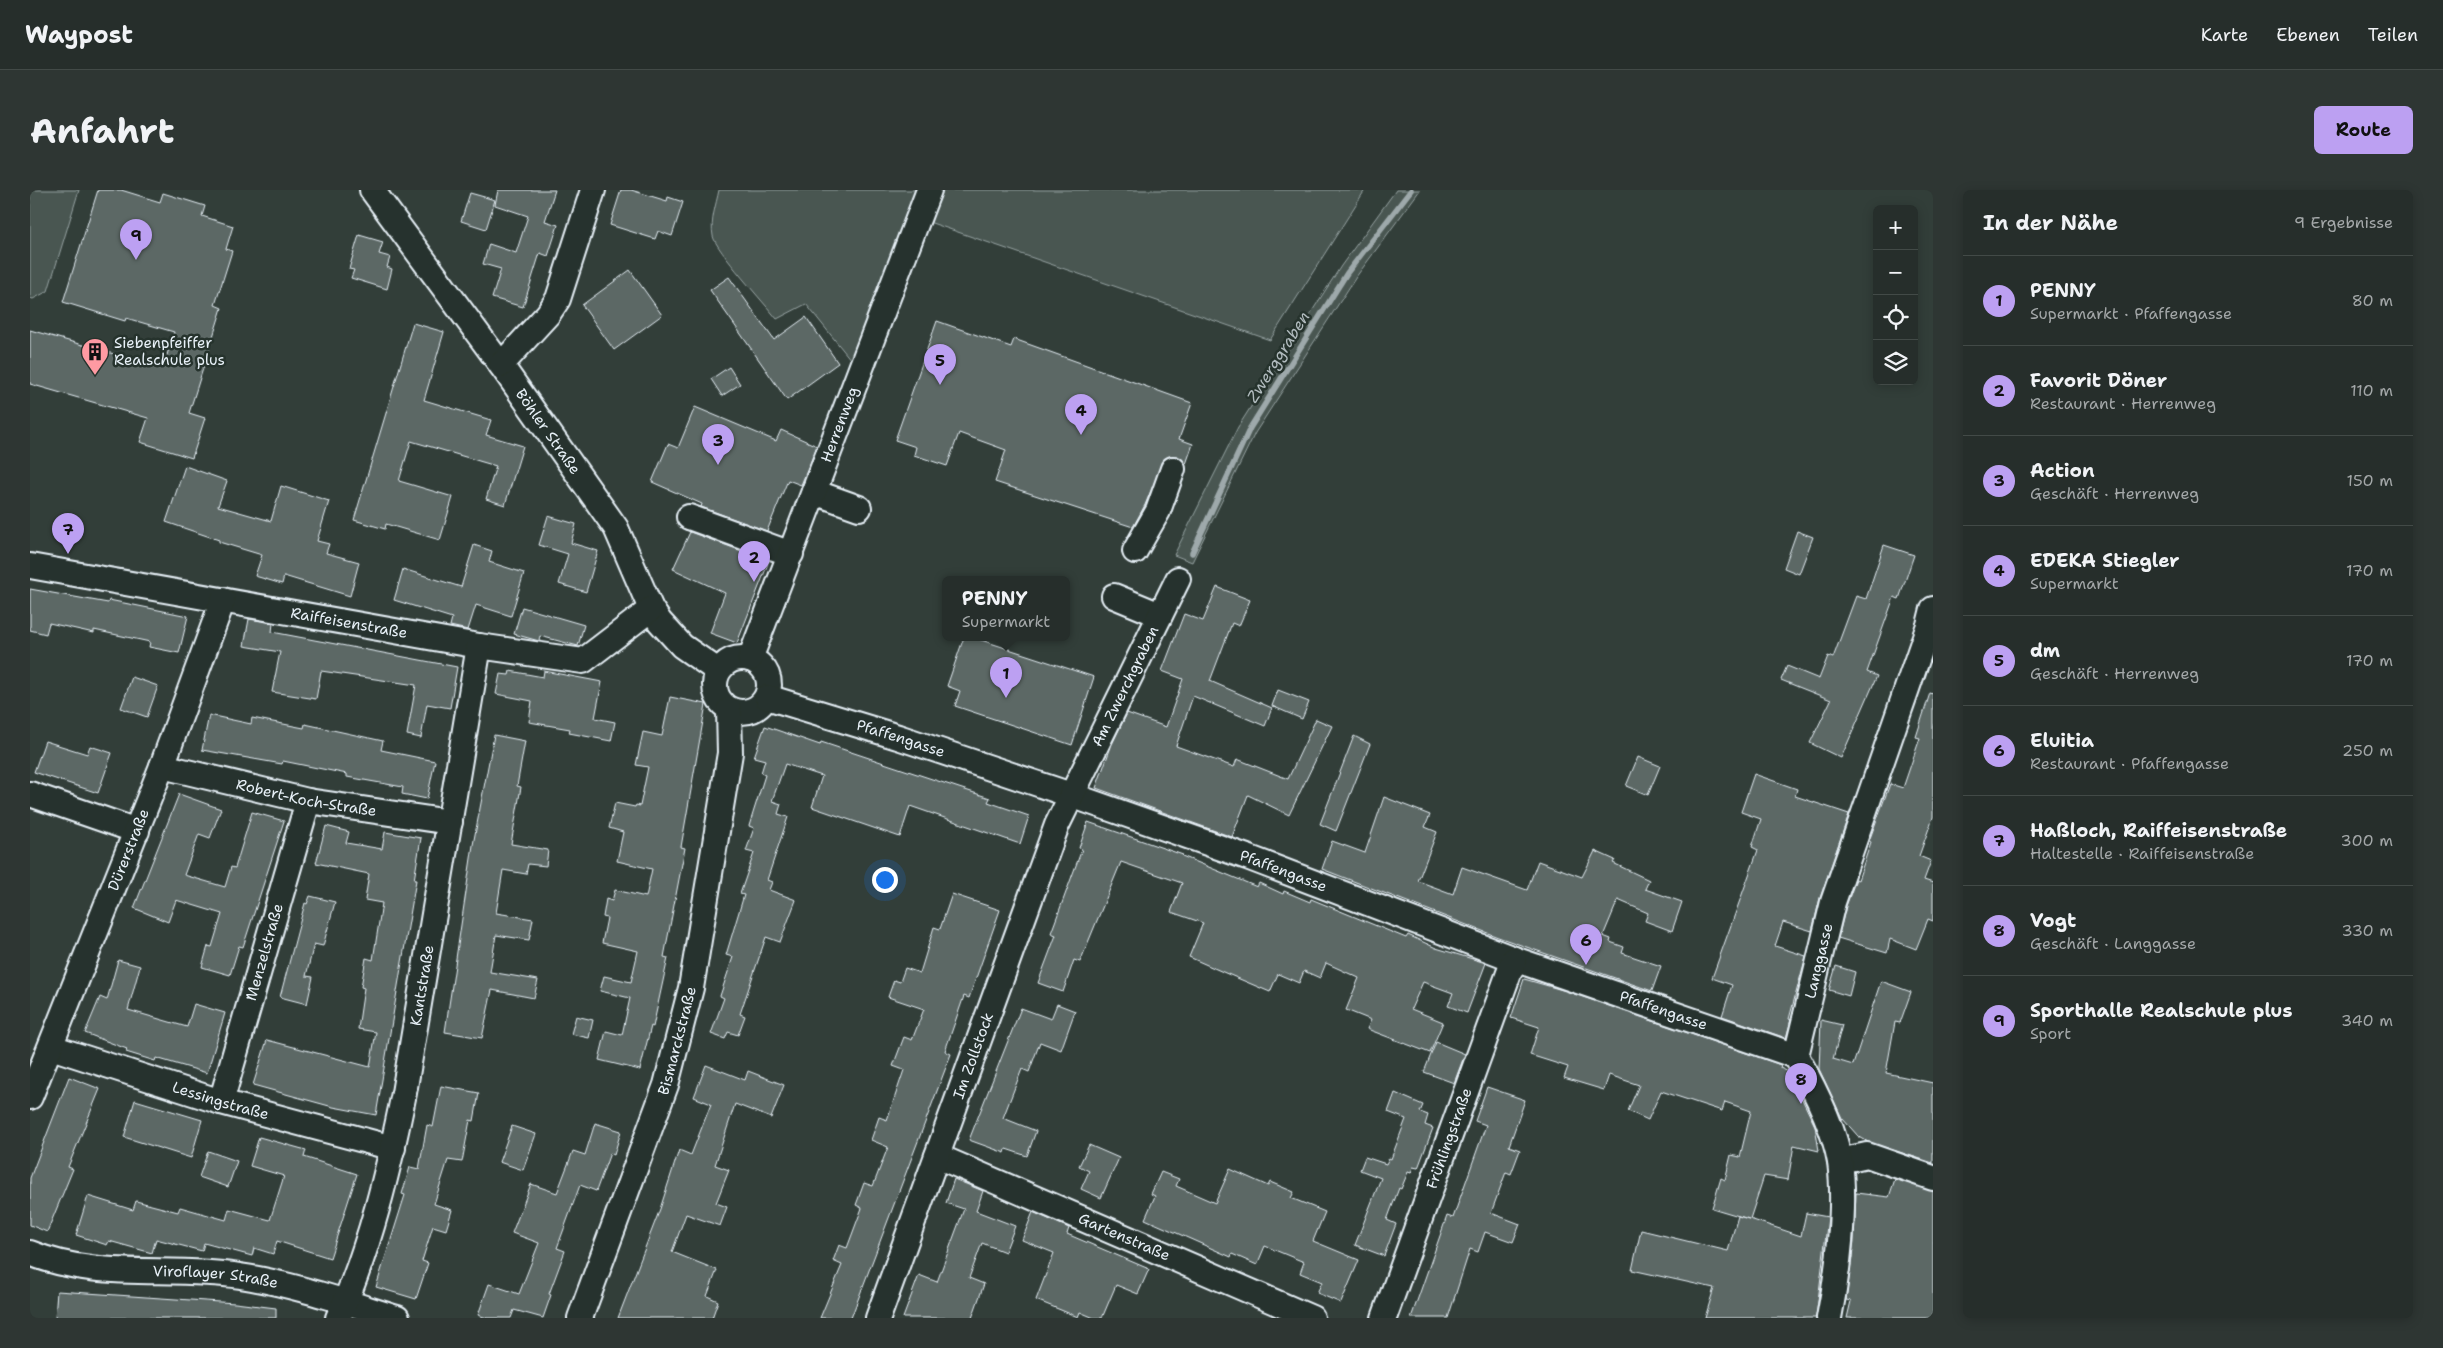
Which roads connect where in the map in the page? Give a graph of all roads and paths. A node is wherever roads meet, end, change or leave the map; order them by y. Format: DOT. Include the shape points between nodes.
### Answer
graph roads {
  1 [pos="372,190"];
  2 [pos="593,190"];
  3 [pos="929,190"];
  4 [pos="501,364"];
  5 [pos="1173,469"];
  6 [pos="814,492"];
  7 [pos="859,508"];
  8 [pos="689,517"];
  9 [pos="1135,551"];
  10 [pos="791,554"];
  11 [pos="30,566"];
  12 [pos="1178,579"];
  13 [pos="1114,596"];
  14 [pos="223,600"];
  15 [pos="651,610"];
  16 [pos="1160,615"];
  17 [pos="1932,620"];
  18 [pos="479,646"];
  19 [pos="750,659"];
  20 [pos="718,671"];
  21 [pos="767,697"];
  22 [pos="739,711"];
  23 [pos="162,766"];
  24 [pos="30,794"];
  25 [pos="1071,795"];
  26 [pos="308,801"];
  27 [pos="450,822"];
  28 [pos="137,831"];
  29 [pos="1514,959"];
  30 [pos="51,1046"];
  31 [pos="1796,1056"];
  32 [pos="30,1097"];
  33 [pos="221,1102"];
  34 [pos="393,1148"];
  35 [pos="937,1156"];
  36 [pos="1840,1161"];
  37 [pos="1933,1178"];
  38 [pos="30,1253"];
  39 [pos="342,1310"];
  40 [pos="397,1318"];
  41 [pos="580,1318"];
  42 [pos="878,1318"];
  43 [pos="1312,1318"];
  44 [pos="1384,1318"];
  45 [pos="1829,1318"];
  1 -- 4 [label="street, Böhler Straße"];
  2 -- 4 [label="street" via="558,299"];
  3 -- 6 [label="street, Herrenweg"];
  4 -- 15 [label="street, Böhler Straße" via="616,528"];
  5 -- 9 [label="street" via="1158,511"];
  6 -- 7 [label="street"];
  6 -- 10 [label="street, Herrenweg"];
  8 -- 10 [label="street"];
  10 -- 19 [label="street, Herrenweg"];
  11 -- 14 [label="street, Raiffeisenstraße"];
  12 -- 16 [label="street, Am Zwerchgraben"];
  13 -- 16 [label="street"];
  14 -- 18 [label="street, Raiffeisenstraße"];
  14 -- 23 [label="street, Dürerstraße"];
  15 -- 18 [label="street, Raiffeisenstraße" via="583,661"];
  15 -- 20 [label="street, Böhler Straße" via="671,636"];
  16 -- 25 [label="street, Am Zwerchgraben"];
  17 -- 31 [label="street, Langgasse" via="1833,902"];
  18 -- 27 [label="street, Kantstraße"];
  19 -- 20 [label="street" via="732,660"];
  19 -- 21 [label="street" via="765,670 770,688"];
  20 -- 22 [label="street" via="715,682 718,699"];
  21 -- 22 [label="street" via="760,706"];
  21 -- 25 [label="street, Pfaffengasse"];
  22 -- 41 [label="street, Bismarckstraße" via="691,988 666,1085"];
  23 -- 26 [label="street, Robert-Koch-Straße"];
  23 -- 28 [label="street, Dürerstraße"];
  24 -- 28 [label="street"];
  25 -- 29 [label="street, Pfaffengasse" via="1247,857"];
  25 -- 35 [label="street, Im Zollstock" via="1045,856"];
  26 -- 27 [label="street, Robert-Koch-Straße"];
  26 -- 33 [label="street, Menzelstraße"];
  27 -- 34 [label="street, Kantstraße"];
  28 -- 30 [label="street, Dürerstraße"];
  29 -- 31 [label="street, Pfaffengasse"];
  29 -- 44 [label="street, Frühlingstraße"];
  30 -- 32 [label="street, Dürerstraße"];
  30 -- 33 [label="street, Lessingstraße"];
  31 -- 36 [label="street" via="1814,1087"];
  33 -- 34 [label="street, Lessingstraße"];
  34 -- 39 [label="street, Kantstraße"];
  35 -- 42 [label="street, Im Zollstock"];
  35 -- 43 [label="street, Gartenstraße"];
  36 -- 37 [label="street" via="1867,1155"];
  36 -- 45 [label="street" via="1836,1284"];
  38 -- 39 [label="street, Viroflayer Straße" via="53,1263 79,1268 238,1276 290,1285"];
  39 -- 40 [label="street, Viroflayer Straße"];
}
